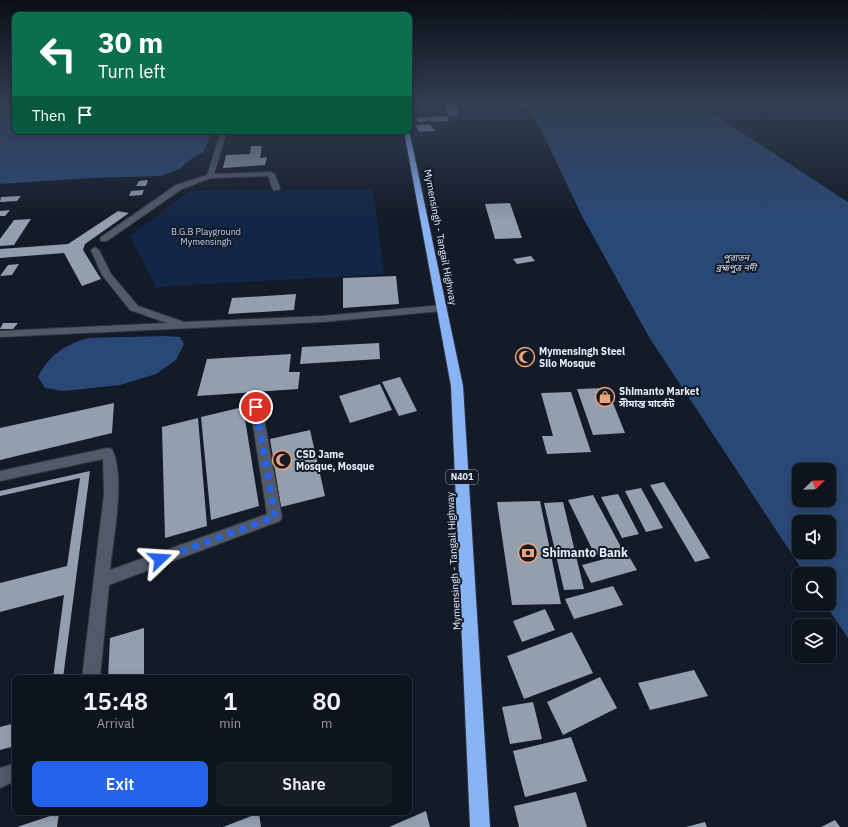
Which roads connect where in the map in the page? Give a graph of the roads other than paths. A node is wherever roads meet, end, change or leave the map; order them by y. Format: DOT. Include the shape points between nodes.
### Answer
graph roads {
  1 [pos="220,143"];
  2 [pos="409,143"];
  3 [pos="210,176"];
  4 [pos="276,188"];
  5 [pos="104,239"];
  6 [pos="95,250"];
  7 [pos="442,308"];
  8 [pos="185,326"];
  9 [pos="0,334"];
  10 [pos="256,407"];
  11 [pos="0,476"];
  12 [pos="102,580"];
  13 [pos="91,675"];
  14 [pos="12,773"];
  15 [pos="0,778"];
  16 [pos="480,827"];
  1 -- 3 [label="street"];
  2 -- 7 [label="highway, Mymensingh - Tangail Highway / N401"];
  3 -- 4 [label="street" via="271,174"];
  3 -- 5 [label="street" via="179,187"];
  6 -- 8 [label="street" via="107,275 134,308"];
  7 -- 8 [label="street"];
  7 -- 16 [label="highway, Mymensingh - Tangail Highway / N401" via="457,386"];
  8 -- 9 [label="street"];
  10 -- 12 [label="street" via="275,517"];
  11 -- 12 [label="street" via="107,453 110,461 111,494"];
  12 -- 13 [label="street"];
  14 -- 15 [label="street"];
}
